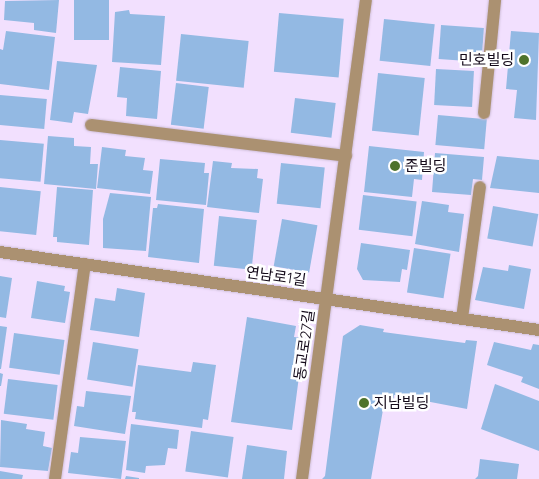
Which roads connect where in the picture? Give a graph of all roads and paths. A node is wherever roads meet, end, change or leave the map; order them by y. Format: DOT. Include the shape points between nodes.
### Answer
graph roads {
  1 [pos="366,0"];
  2 [pos="495,0"];
  3 [pos="484,113"];
  4 [pos="91,125"];
  5 [pos="346,156"];
  6 [pos="480,187"];
  7 [pos="0,252"];
  8 [pos="85,264"];
  9 [pos="327,300"];
  10 [pos="462,318"];
  11 [pos="539,330"];
  12 [pos="55,479"];
  13 [pos="302,479"];
  1 -- 5 [label="street, 동교로27길"];
  2 -- 3 [label="street"];
  4 -- 5 [label="street"];
  5 -- 9 [label="street, 동교로27길"];
  6 -- 10 [label="street"];
  7 -- 8 [label="street, 연남로1길"];
  8 -- 9 [label="street, 연남로1길"];
  8 -- 12 [label="street"];
  9 -- 10 [label="street, 연남로1길"];
  9 -- 13 [label="street, 동교로27길"];
  10 -- 11 [label="street, 연남로1길"];
}
